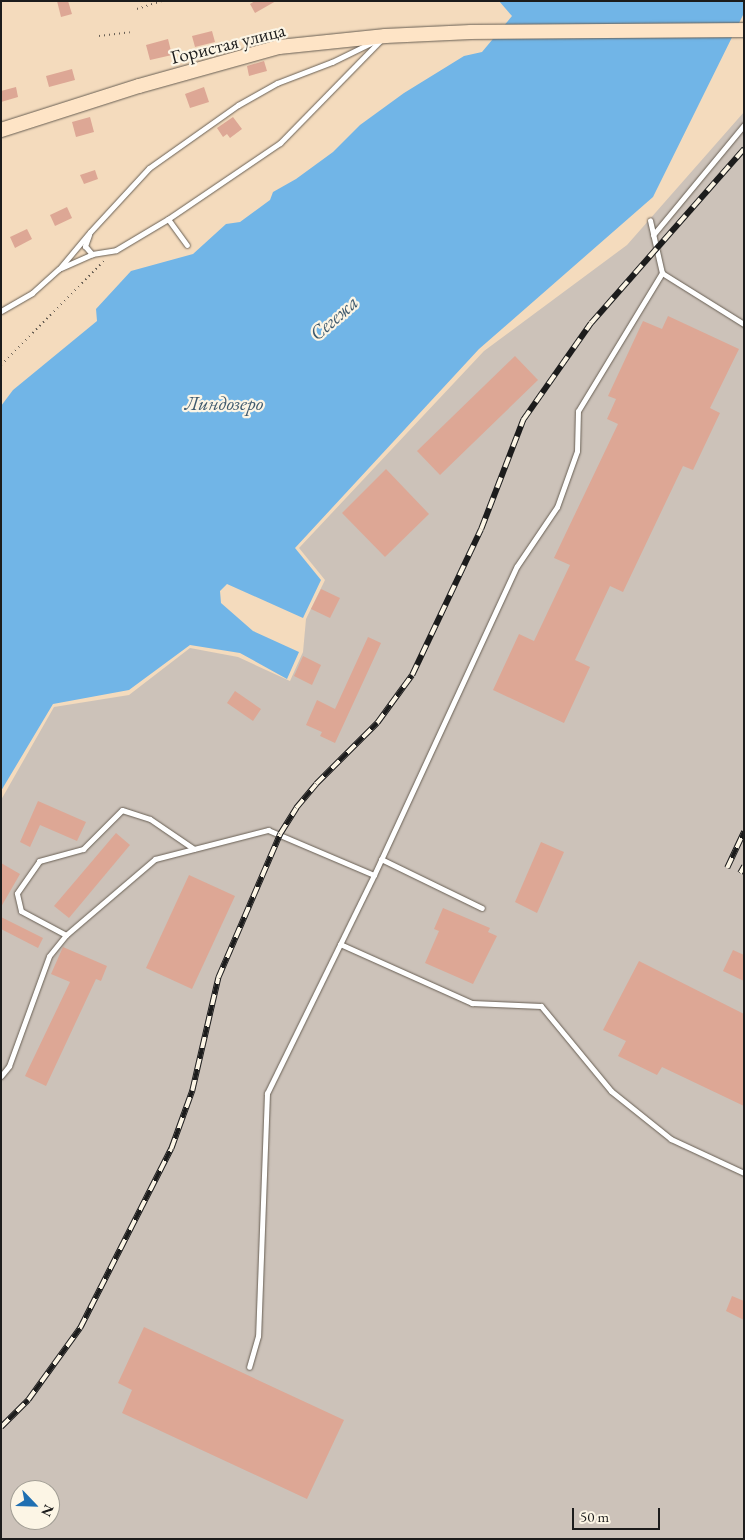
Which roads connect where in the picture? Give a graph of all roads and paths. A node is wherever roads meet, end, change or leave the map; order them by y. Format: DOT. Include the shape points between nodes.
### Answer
graph roads {
  1 [pos="162,1"];
  2 [pos="137,8"];
  3 [pos="744,30"];
  4 [pos="130,32"];
  5 [pos="99,36"];
  6 [pos="385,36"];
  7 [pos="744,125"];
  8 [pos="1,130"];
  9 [pos="168,219"];
  10 [pos="650,220"];
  11 [pos="90,232"];
  12 [pos="653,235"];
  13 [pos="186,245"];
  14 [pos="116,250"];
  15 [pos="92,254"];
  16 [pos="59,269"];
  17 [pos="662,273"];
  18 [pos="1,311"];
  19 [pos="744,324"];
  20 [pos="1,365"];
  21 [pos="194,849"];
  22 [pos="381,859"];
  23 [pos="374,875"];
  24 [pos="482,908"];
  25 [pos="66,935"];
  26 [pos="340,944"];
  27 [pos="1,1076"];
  28 [pos="744,1173"];
  29 [pos="249,1367"];
  1 -- 2 [label="path"];
  3 -- 6 [label="street, Гористая улица" via="471,32"];
  4 -- 5 [label="path"];
  6 -- 8 [label="street, Гористая улица" via="279,47 139,86"];
  6 -- 9 [label="lane" via="280,143"];
  6 -- 11 [label="lane" via="332,62 277,83 238,105 149,168"];
  7 -- 12 [label="lane"];
  9 -- 13 [label="lane"];
  9 -- 14 [label="lane"];
  10 -- 12 [label="lane"];
  11 -- 15 [label="lane" via="85,246"];
  11 -- 16 [label="lane"];
  12 -- 17 [label="lane"];
  14 -- 15 [label="lane"];
  14 -- 20 [label="path"];
  15 -- 16 [label="lane"];
  16 -- 18 [label="lane" via="32,293"];
  17 -- 19 [label="lane"];
  17 -- 22 [label="lane" via="578,411 576,451 557,507 517,566"];
  21 -- 23 [label="lane" via="268,830"];
  21 -- 25 [label="lane" via="154,859"];
  21 -- 25 [label="lane" via="150,819 122,810 83,849 39,861 17,893 21,911"];
  22 -- 23 [label="lane"];
  22 -- 24 [label="lane"];
  23 -- 26 [label="lane"];
  25 -- 27 [label="lane" via="49,956 9,1066"];
  26 -- 28 [label="lane" via="472,1003 541,1006 611,1091 671,1139"];
  26 -- 29 [label="lane" via="267,1093 258,1336"];
}
